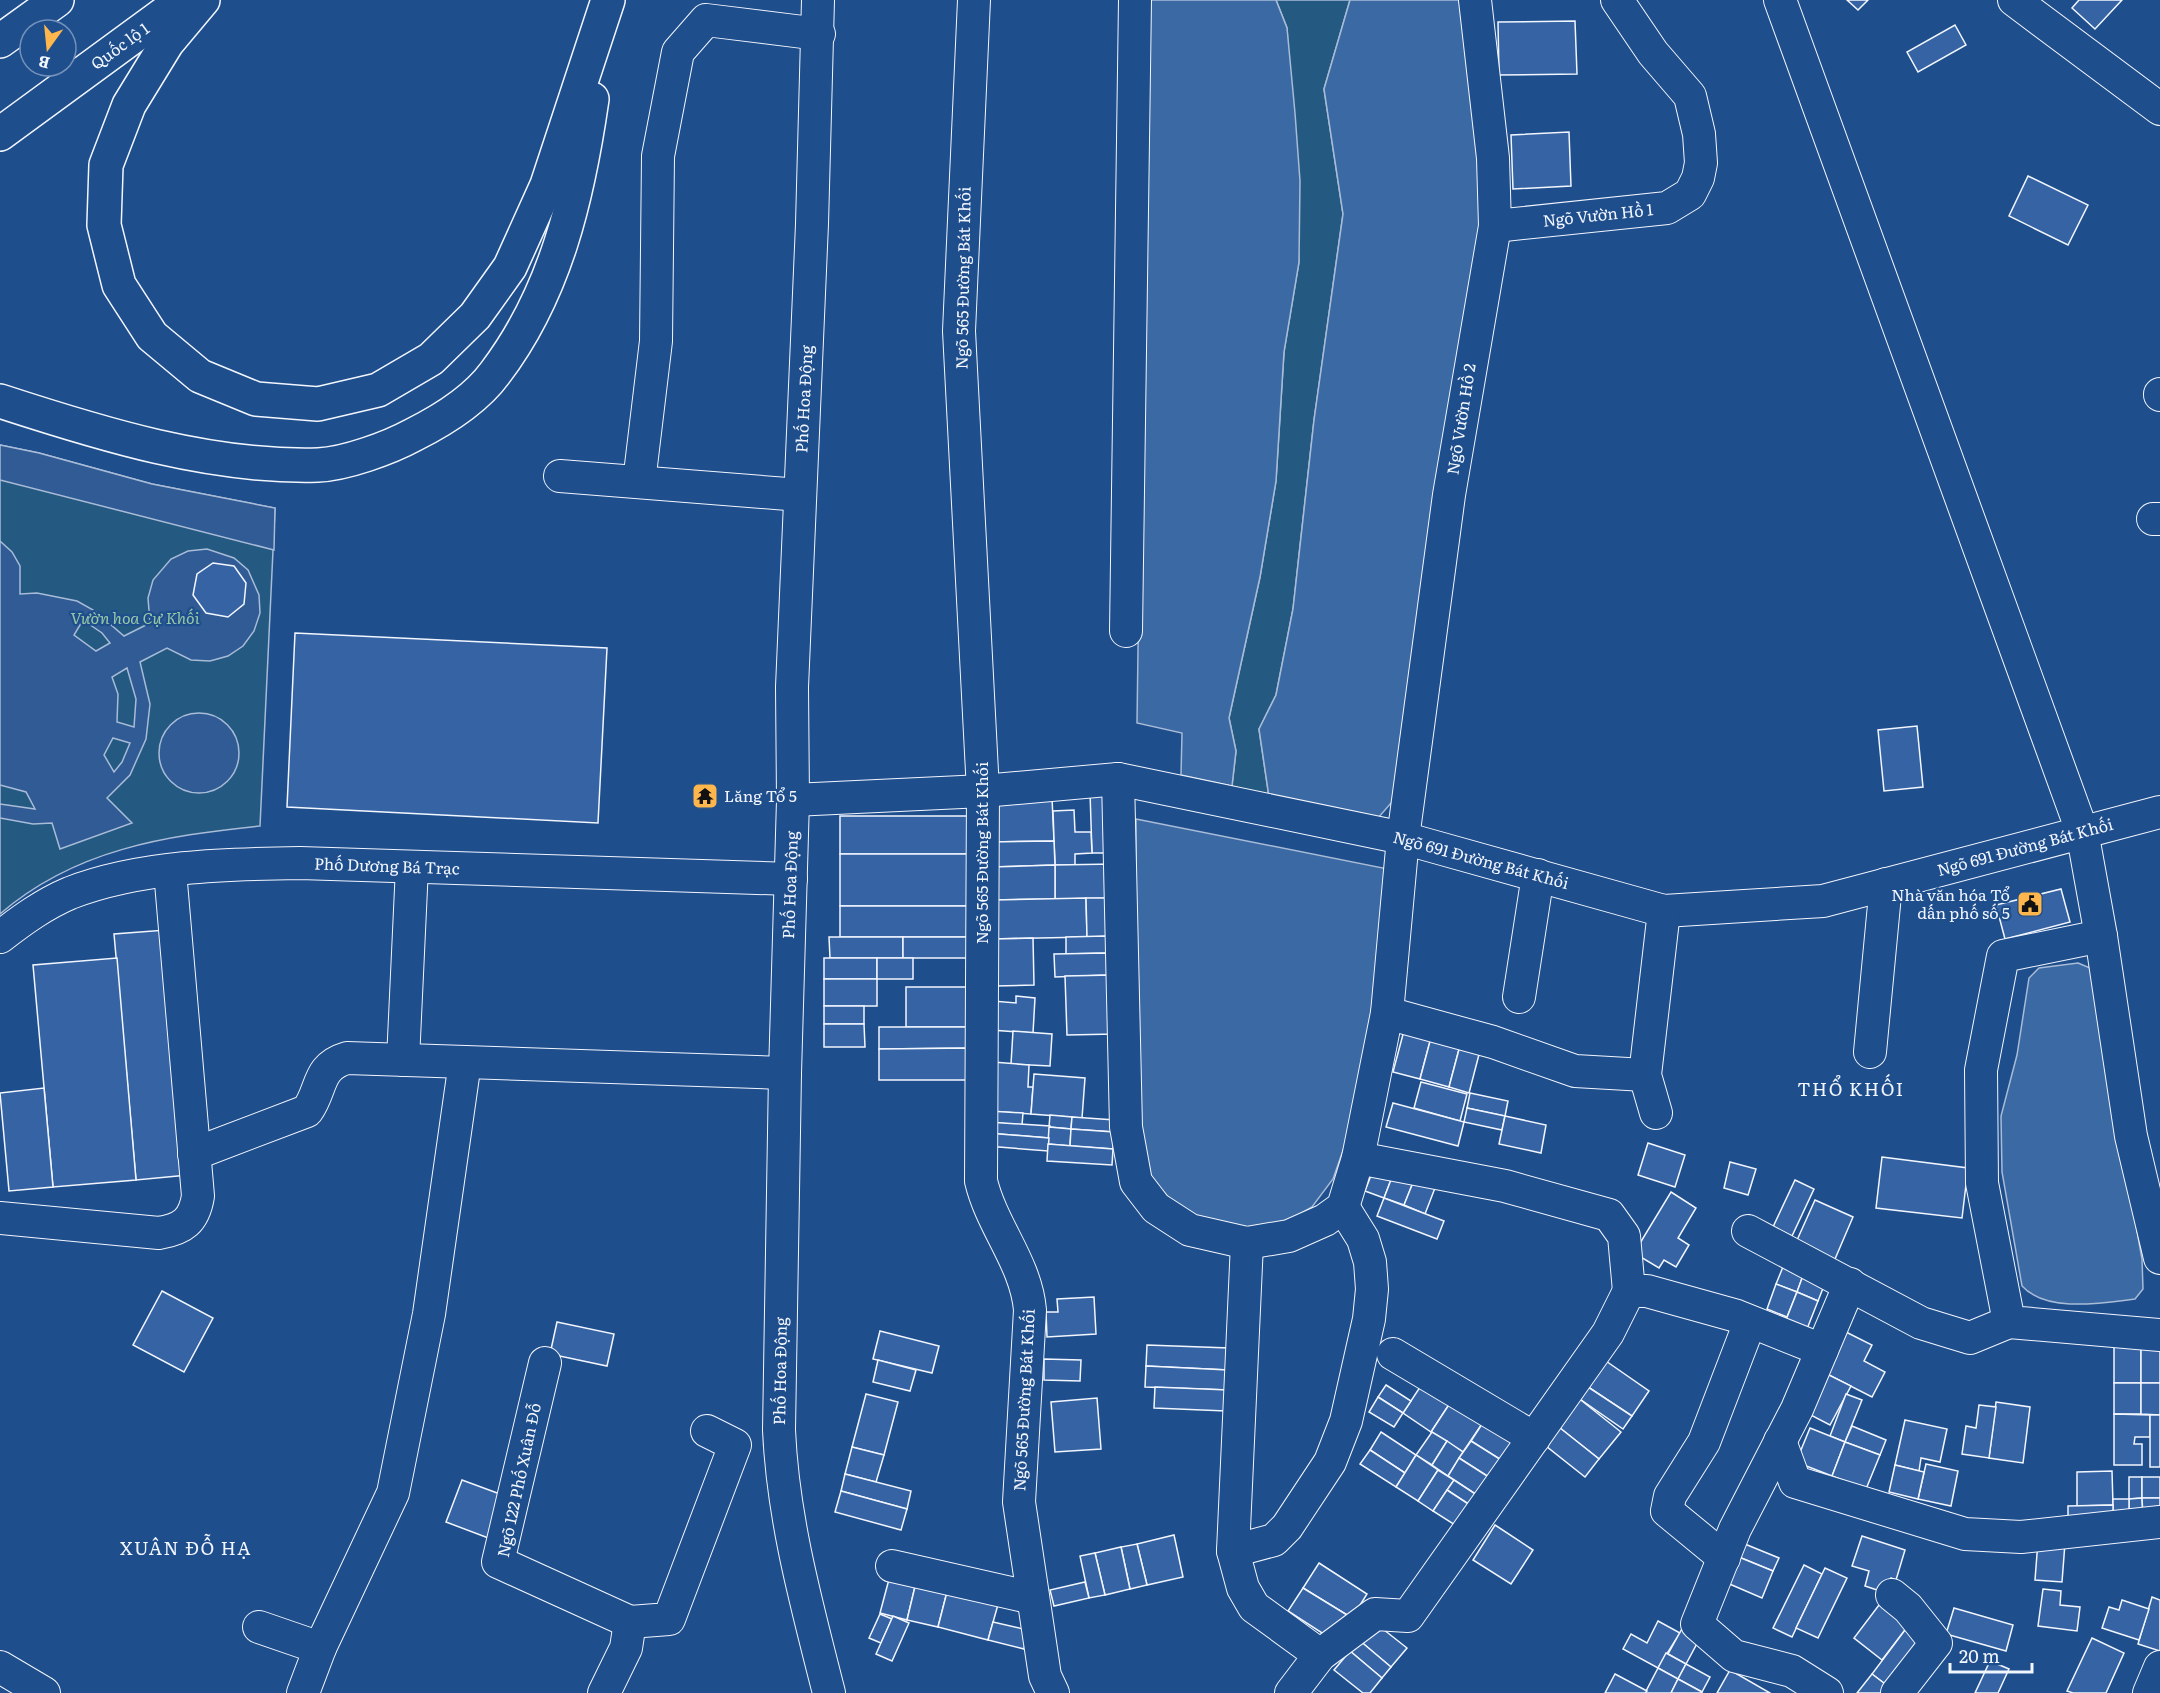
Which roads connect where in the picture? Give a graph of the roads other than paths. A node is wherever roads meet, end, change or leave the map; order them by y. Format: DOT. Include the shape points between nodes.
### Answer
graph roads {
  1 [pos="57,0"];
  2 [pos="183,0"];
  3 [pos="203,0"];
  4 [pos="818,0"];
  5 [pos="974,0"];
  6 [pos="1135,0"];
  7 [pos="1475,0"];
  8 [pos="1617,0"];
  9 [pos="1780,0"];
  10 [pos="2014,0"];
  11 [pos="606,7"];
  12 [pos="819,34"];
  13 [pos="0,41"];
  14 [pos="2160,109"];
  15 [pos="0,134"];
  16 [pos="1496,226"];
  17 [pos="0,401"];
  18 [pos="560,476"];
  19 [pos="639,482"];
  20 [pos="800,495"];
  21 [pos="1126,631"];
  22 [pos="1118,779"];
  23 [pos="983,791"];
  24 [pos="793,800"];
  25 [pos="2160,812"];
  26 [pos="2082,831"];
  27 [pos="1403,838"];
  28 [pos="412,867"];
  29 [pos="170,871"];
  30 [pos="1538,875"];
  31 [pos="791,879"];
  32 [pos="1886,884"];
  33 [pos="1664,911"];
  34 [pos="2101,936"];
  35 [pos="0,937"];
  36 [pos="1519,998"];
  37 [pos="1387,1013"];
  38 [pos="1870,1052"];
  39 [pos="403,1060"];
  40 [pos="465,1062"];
  41 [pos="785,1072"];
  42 [pos="1645,1075"];
  43 [pos="1656,1113"];
  44 [pos="194,1154"];
  45 [pos="1358,1158"];
  46 [pos="1343,1207"];
  47 [pos="0,1218"];
  48 [pos="1748,1231"];
  49 [pos="1247,1243"];
  50 [pos="2160,1258"];
  51 [pos="1850,1284"];
  52 [pos="1629,1291"];
  53 [pos="1750,1322"];
  54 [pos="2009,1322"];
  55 [pos="2160,1335"];
  56 [pos="1822,1350"];
  57 [pos="1393,1354"];
  58 [pos="545,1363"];
  59 [pos="707,1431"];
  60 [pos="1534,1438"];
  61 [pos="1780,1442"];
  62 [pos="2160,1522"];
  63 [pos="1233,1551"];
  64 [pos="1724,1558"];
  65 [pos="892,1566"];
  66 [pos="1892,1595"];
  67 [pos="1034,1598"];
  68 [pos="630,1622"];
  69 [pos="259,1626"];
  70 [pos="320,1648"];
  71 [pos="1320,1655"];
  72 [pos="0,1666"];
  73 [pos="2160,1667"];
  74 [pos="44,1693"];
  75 [pos="303,1693"];
  76 [pos="604,1693"];
  77 [pos="829,1693"];
  78 [pos="1053,1693"];
  79 [pos="1291,1693"];
  80 [pos="1827,1693"];
  81 [pos="1897,1693"];
  82 [pos="2149,1693"];
  1 -- 13 [label="highway"];
  2 -- 15 [label="highway, Quốc lộ 1"];
  3 -- 11 [label="highway" via="167,43 129,105 106,165 104,225 119,285 152,336 200,376 256,399 318,404 378,390 431,359 475,316 510,267 547,185"];
  4 -- 12 [label="street, Phố Hoa Động"];
  5 -- 23 [label="street, Ngõ 565 Đường Bát Khối" via="959,331"];
  6 -- 21 [label="street"];
  7 -- 16 [label="street, Ngõ Vườn Hồ 2" via="1493,158"];
  8 -- 16 [label="street, Ngõ Vườn Hồ 1" via="1653,53 1690,96 1701,163 1690,194 1667,208"];
  9 -- 26 [label="street"];
  10 -- 14 [label="street"];
  11 -- 17 [label="highway" via="581,175 557,257 530,318 494,375 445,418 389,447 321,465 241,462 165,447"];
  12 -- 19 [label="street" via="706,20 678,52 658,156 656,341"];
  12 -- 20 [label="street, Phố Hoa Động"];
  16 -- 27 [label="street, Ngõ Vườn Hồ 2" via="1459,431"];
  18 -- 19 [label="street"];
  19 -- 20 [label="street"];
  20 -- 24 [label="street, Phố Hoa Động" via="792,687"];
  22 -- 23 [label="street, Ngõ 691 Đường Bát Khối"];
  22 -- 27 [label="street, Ngõ 691 Đường Bát Khối"];
  22 -- 49 [label="street" via="1126,1127 1136,1182 1156,1208 1190,1230"];
  23 -- 24 [label="street, Ngõ 691 Đường Bát Khối"];
  23 -- 67 [label="street, Ngõ 565 Đường Bát Khối" via="981,1181 987,1207 1018,1262 1029,1292 1019,1502"];
  24 -- 31 [label="street, Phố Hoa Động"];
  25 -- 26 [label="street, Ngõ 691 Đường Bát Khối"];
  26 -- 32 [label="street, Ngõ 691 Đường Bát Khối"];
  26 -- 34 [label="street"];
  27 -- 30 [label="street, Ngõ 691 Đường Bát Khối"];
  27 -- 37 [label="street, Ngõ Vườn Hồ 2"];
  28 -- 29 [label="street, Phố Dương Bá Trạc" via="255,863"];
  28 -- 31 [label="street, Phố Dương Bá Trạc"];
  28 -- 39 [label="street"];
  29 -- 35 [label="street, Phố Dương Bá Trạc" via="94,885 68,894 24,918"];
  29 -- 44 [label="street"];
  30 -- 33 [label="street, Ngõ 691 Đường Bát Khối"];
  30 -- 36 [label="street"];
  31 -- 41 [label="street, Phố Hoa Động"];
  32 -- 33 [label="street, Ngõ 691 Đường Bát Khối" via="1823,901"];
  32 -- 38 [label="street"];
  33 -- 42 [label="street"];
  34 -- 50 [label="street" via="2131,1136"];
  34 -- 54 [label="street" via="2003,956 1981,1070 1982,1183"];
  37 -- 42 [label="street" via="1493,1042 1575,1071"];
  37 -- 45 [label="street, Ngõ Vườn Hồ 2"];
  39 -- 40 [label="street"];
  39 -- 44 [label="street" via="347,1058 335,1062 326,1070 307,1111"];
  40 -- 41 [label="street"];
  40 -- 70 [label="street" via="429,1314 393,1493"];
  41 -- 77 [label="street, Phố Hoa Động" via="781,1468 792,1545"];
  42 -- 43 [label="street"];
  44 -- 47 [label="street" via="196,1209 188,1223 176,1230 149,1232"];
  45 -- 46 [label="street, Ngõ Vườn Hồ 2"];
  45 -- 52 [label="street" via="1505,1186 1609,1215 1624,1236"];
  46 -- 49 [label="street" via="1289,1236"];
  46 -- 63 [label="street" via="1363,1239 1372,1289 1346,1420 1330,1462 1287,1527 1274,1540"];
  48 -- 51 [label="street"];
  49 -- 63 [label="street"];
  51 -- 54 [label="street" via="1921,1323 1970,1338"];
  51 -- 56 [label="street"];
  52 -- 53 [label="street" via="1647,1291"];
  52 -- 60 [label="street" via="1608,1333"];
  53 -- 56 [label="street"];
  53 -- 64 [label="street" via="1704,1442 1670,1496 1667,1511"];
  54 -- 55 [label="street"];
  56 -- 61 [label="street"];
  57 -- 60 [label="street"];
  58 -- 68 [label="street, Ngõ 122 Phố Xuân Đỗ" via="498,1562"];
  59 -- 68 [label="street" via="735,1445 669,1618"];
  60 -- 71 [label="street" via="1408,1616 1376,1614"];
  61 -- 62 [label="street" via="1795,1482 1965,1534 2021,1538"];
  61 -- 64 [label="street" via="1735,1528"];
  63 -- 71 [label="street" via="1254,1607"];
  64 -- 80 [label="street" via="1697,1623 1734,1656 1792,1671"];
  65 -- 67 [label="street"];
  66 -- 81 [label="street" via="1908,1608 1935,1643"];
  67 -- 78 [label="street, Ngõ 565 Đường Bát Khối" via="1045,1676"];
  68 -- 76 [label="street" via="626,1648"];
  69 -- 70 [label="street"];
  70 -- 75 [label="street"];
  71 -- 79 [label="street"];
  72 -- 74 [label="street"];
  73 -- 82 [label="street"];
}
